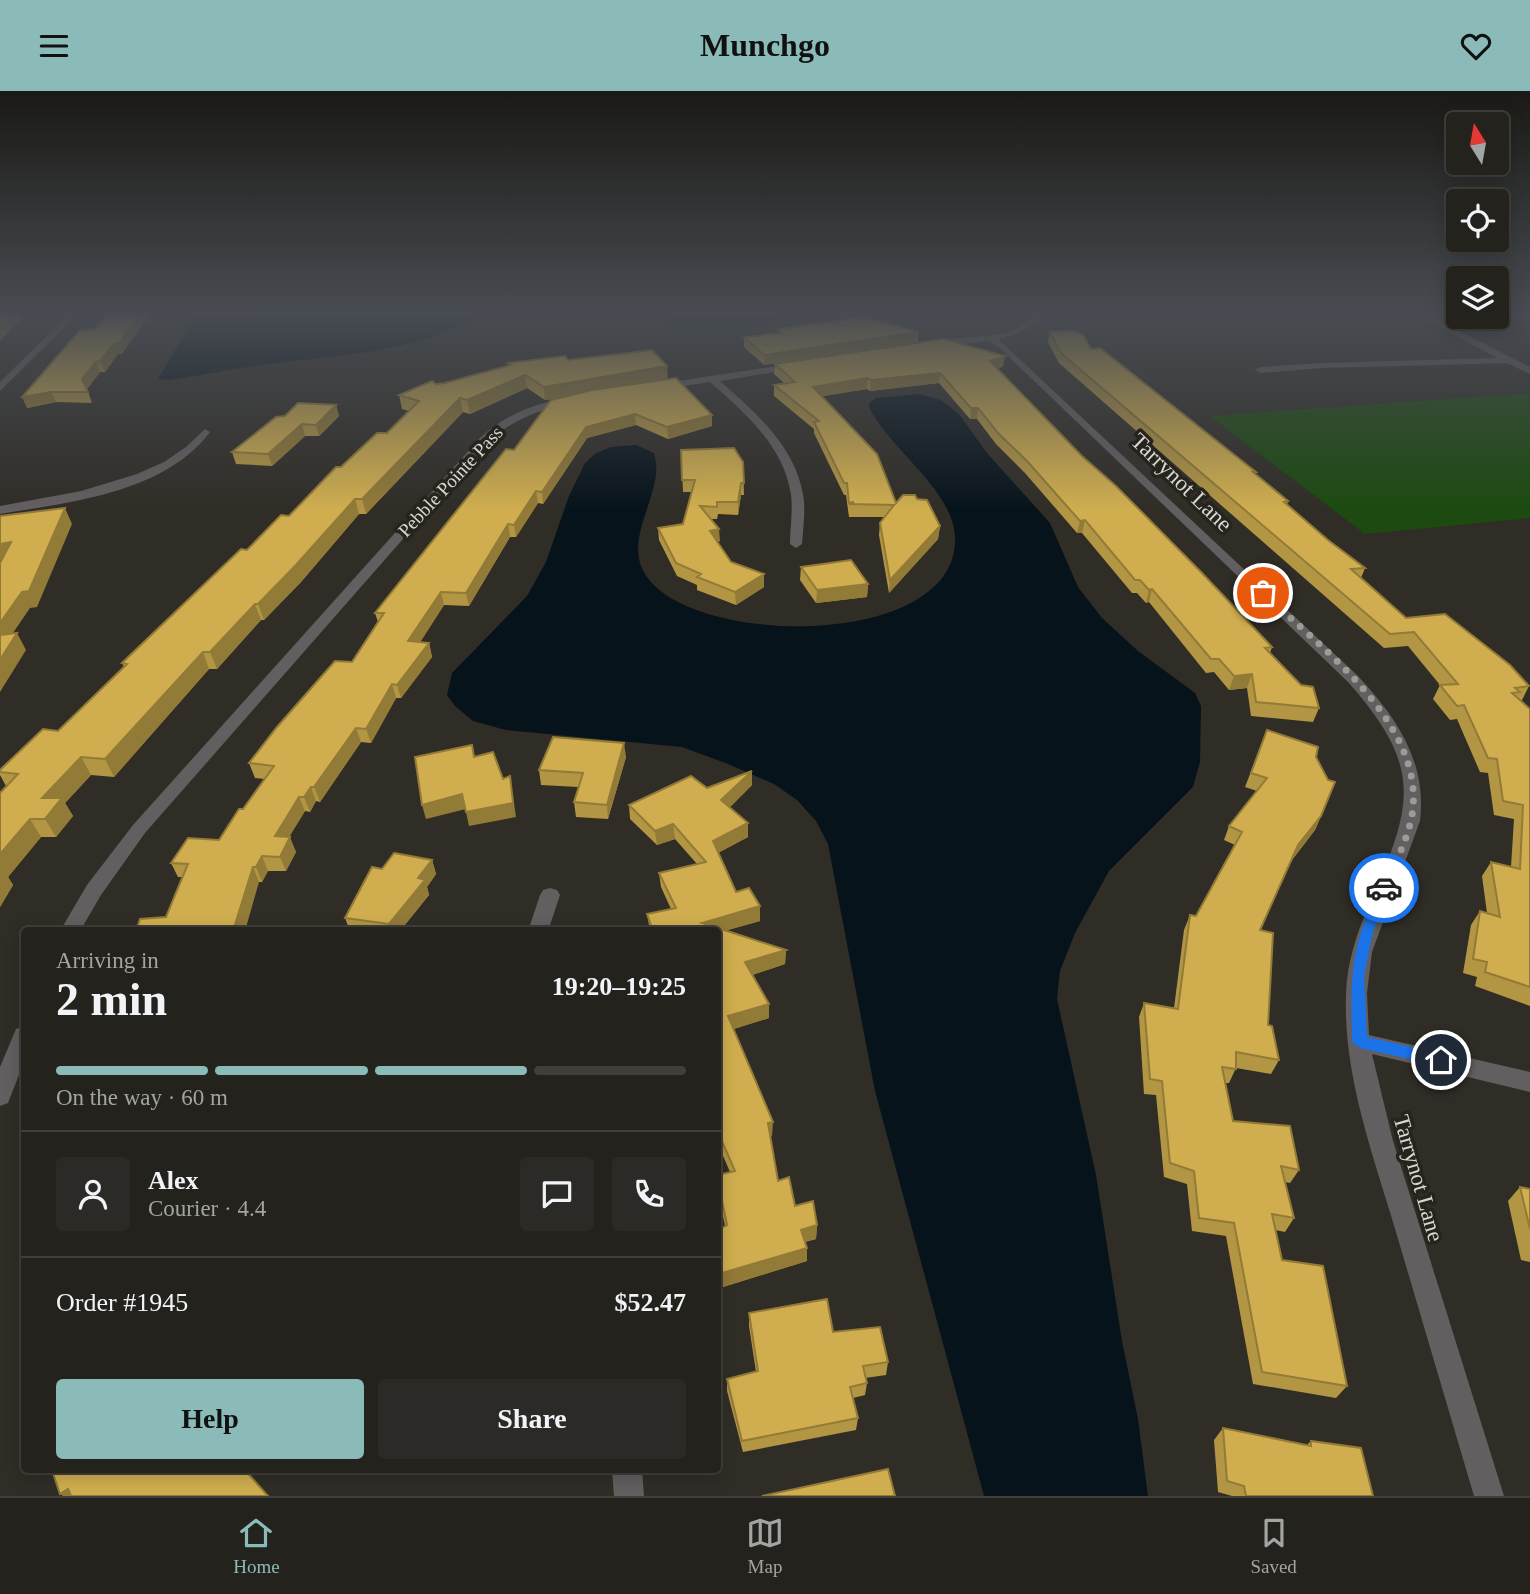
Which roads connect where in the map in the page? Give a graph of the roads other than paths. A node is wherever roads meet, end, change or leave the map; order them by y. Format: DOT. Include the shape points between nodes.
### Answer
graph roads {
  1 [pos="712,379"];
  2 [pos="1037,379"];
  3 [pos="649,388"];
  4 [pos="582,398"];
  5 [pos="205,432"];
  6 [pos="0,510"];
  7 [pos="796,544"];
  8 [pos="550,895"];
  9 [pos="72,927"];
  10 [pos="539,927"];
  11 [pos="1360,1042"];
  12 [pos="21,1043"];
  13 [pos="1530,1082"];
  14 [pos="0,1096"];
  15 [pos="627,1473"];
  16 [pos="629,1496"];
  17 [pos="1489,1496"];
  1 -- 3 [label="street"];
  1 -- 7 [label="street" via="756,419 786,462 798,498"];
  2 -- 11 [label="street, Tarrynot Lane" via="1341,667 1369,696 1408,760 1411,822 1367,931 1357,976"];
  4 -- 9 [label="street, Pebble Pointe Pass" via="522,414 485,439 139,829"];
  5 -- 6 [label="street" via="189,453 144,475 64,499"];
  8 -- 10 [label="street"];
  11 -- 13 [label="street"];
  11 -- 17 [label="street, Tarrynot Lane" via="1381,1141"];
  12 -- 14 [label="street"];
  15 -- 16 [label="street"];
}
